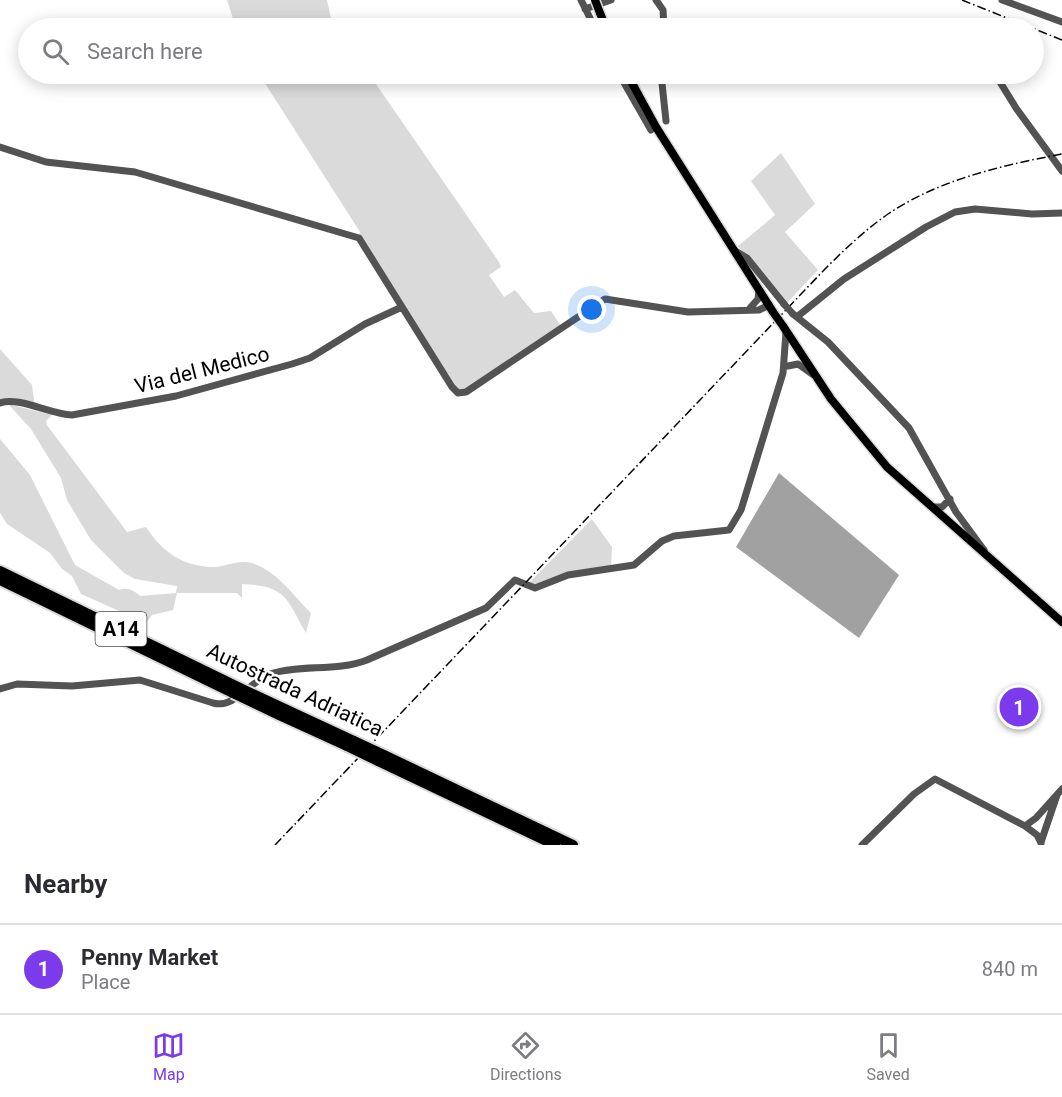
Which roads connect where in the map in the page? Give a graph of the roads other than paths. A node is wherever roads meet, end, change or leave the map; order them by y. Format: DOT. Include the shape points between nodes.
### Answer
graph roads {
  1 [pos="581,0"];
  2 [pos="595,0"];
  3 [pos="611,0"];
  4 [pos="656,0"];
  5 [pos="1002,0"];
  6 [pos="585,9"];
  7 [pos="590,18"];
  8 [pos="602,18"];
  9 [pos="663,18"];
  10 [pos="1062,22"];
  11 [pos="625,84"];
  12 [pos="632,84"];
  13 [pos="635,84"];
  14 [pos="662,84"];
  15 [pos="1001,84"];
  16 [pos="639,96"];
  17 [pos="666,121"];
  18 [pos="651,130"];
  19 [pos="0,147"];
  20 [pos="1062,171"];
  21 [pos="1062,213"];
  22 [pos="736,252"];
  23 [pos="758,288"];
  24 [pos="402,307"];
  25 [pos="771,308"];
  26 [pos="748,309"];
  27 [pos="796,315"];
  28 [pos="784,329"];
  29 [pos="798,351"];
  30 [pos="787,364"];
  31 [pos="815,376"];
  32 [pos="0,404"];
  33 [pos="950,499"];
  34 [pos="929,506"];
  35 [pos="957,512"];
  36 [pos="953,527"];
  37 [pos="986,557"];
  38 [pos="0,571"];
  39 [pos="0,580"];
  40 [pos="1062,622"];
  41 [pos="0,689"];
  42 [pos="237,690"];
  43 [pos="381,758"];
  44 [pos="1058,793"];
  45 [pos="1032,822"];
  46 [pos="1025,826"];
  47 [pos="1044,828"];
  48 [pos="1033,831"];
  49 [pos="1040,844"];
  50 [pos="555,845"];
  51 [pos="572,845"];
  52 [pos="861,845"];
  1 -- 6 [label="street"];
  2 -- 8 [label="main road, bridge"];
  3 -- 6 [label="street"];
  4 -- 9 [label="street"];
  5 -- 10 [label="street"];
  6 -- 7 [label="street"];
  11 -- 18 [label="street"];
  12 -- 16 [label="main road"];
  13 -- 16 [label="street"];
  14 -- 17 [label="street"];
  15 -- 20 [label="street"];
  16 -- 22 [label="main road"];
  19 -- 24 [label="street" via="46,162 135,171 363,239"];
  21 -- 27 [label="street" via="975,209 955,212 844,279"];
  22 -- 23 [label="main road"];
  22 -- 27 [label="street, bridge" via="747,258"];
  23 -- 25 [label="main road"];
  23 -- 26 [label="street" via="758,299"];
  24 -- 26 [label="street" via="452,387 460,393 605,299 688,312"];
  24 -- 32 [label="street, Via del Medico" via="364,324 310,358 176,396 72,415 56,415 12,401"];
  25 -- 26 [label="street"];
  25 -- 28 [label="main road, bridge"];
  27 -- 33 [label="street" via="860,373 909,428"];
  28 -- 29 [label="main road"];
  28 -- 30 [label="street"];
  29 -- 30 [label="street"];
  29 -- 31 [label="main road"];
  30 -- 31 [label="street" via="798,364"];
  30 -- 41 [label="street" via="741,510 729,530 668,538 642,561 629,566 568,575 535,588 515,580 486,608 367,660 347,666 269,674 224,704 140,680 72,686 17,684"];
  31 -- 34 [label="main road" via="887,467"];
  33 -- 34 [label="street" via="942,507"];
  33 -- 35 [label="street"];
  33 -- 36 [label="street"];
  34 -- 36 [label="main road"];
  35 -- 36 [label="street" via="959,522"];
  35 -- 37 [label="street"];
  36 -- 37 [label="main road"];
  37 -- 40 [label="main road"];
  38 -- 42 [label="highway, Autostrada Adriatica / A14"];
  39 -- 42 [label="highway, Autostrada Adriatica / A14"];
  42 -- 43 [label="highway, Autostrada Adriatica / A14, bridge"];
  43 -- 50 [label="highway, Autostrada Adriatica / A14"];
  43 -- 51 [label="highway, Autostrada Adriatica / A14"];
  44 -- 45 [label="street"];
  44 -- 47 [label="street"];
  45 -- 46 [label="street"];
  45 -- 47 [label="street" via="1038,821"];
  46 -- 48 [label="street"];
  46 -- 52 [label="street" via="933,780"];
  47 -- 48 [label="street"];
  47 -- 49 [label="street"];
  48 -- 49 [label="street"];
}
